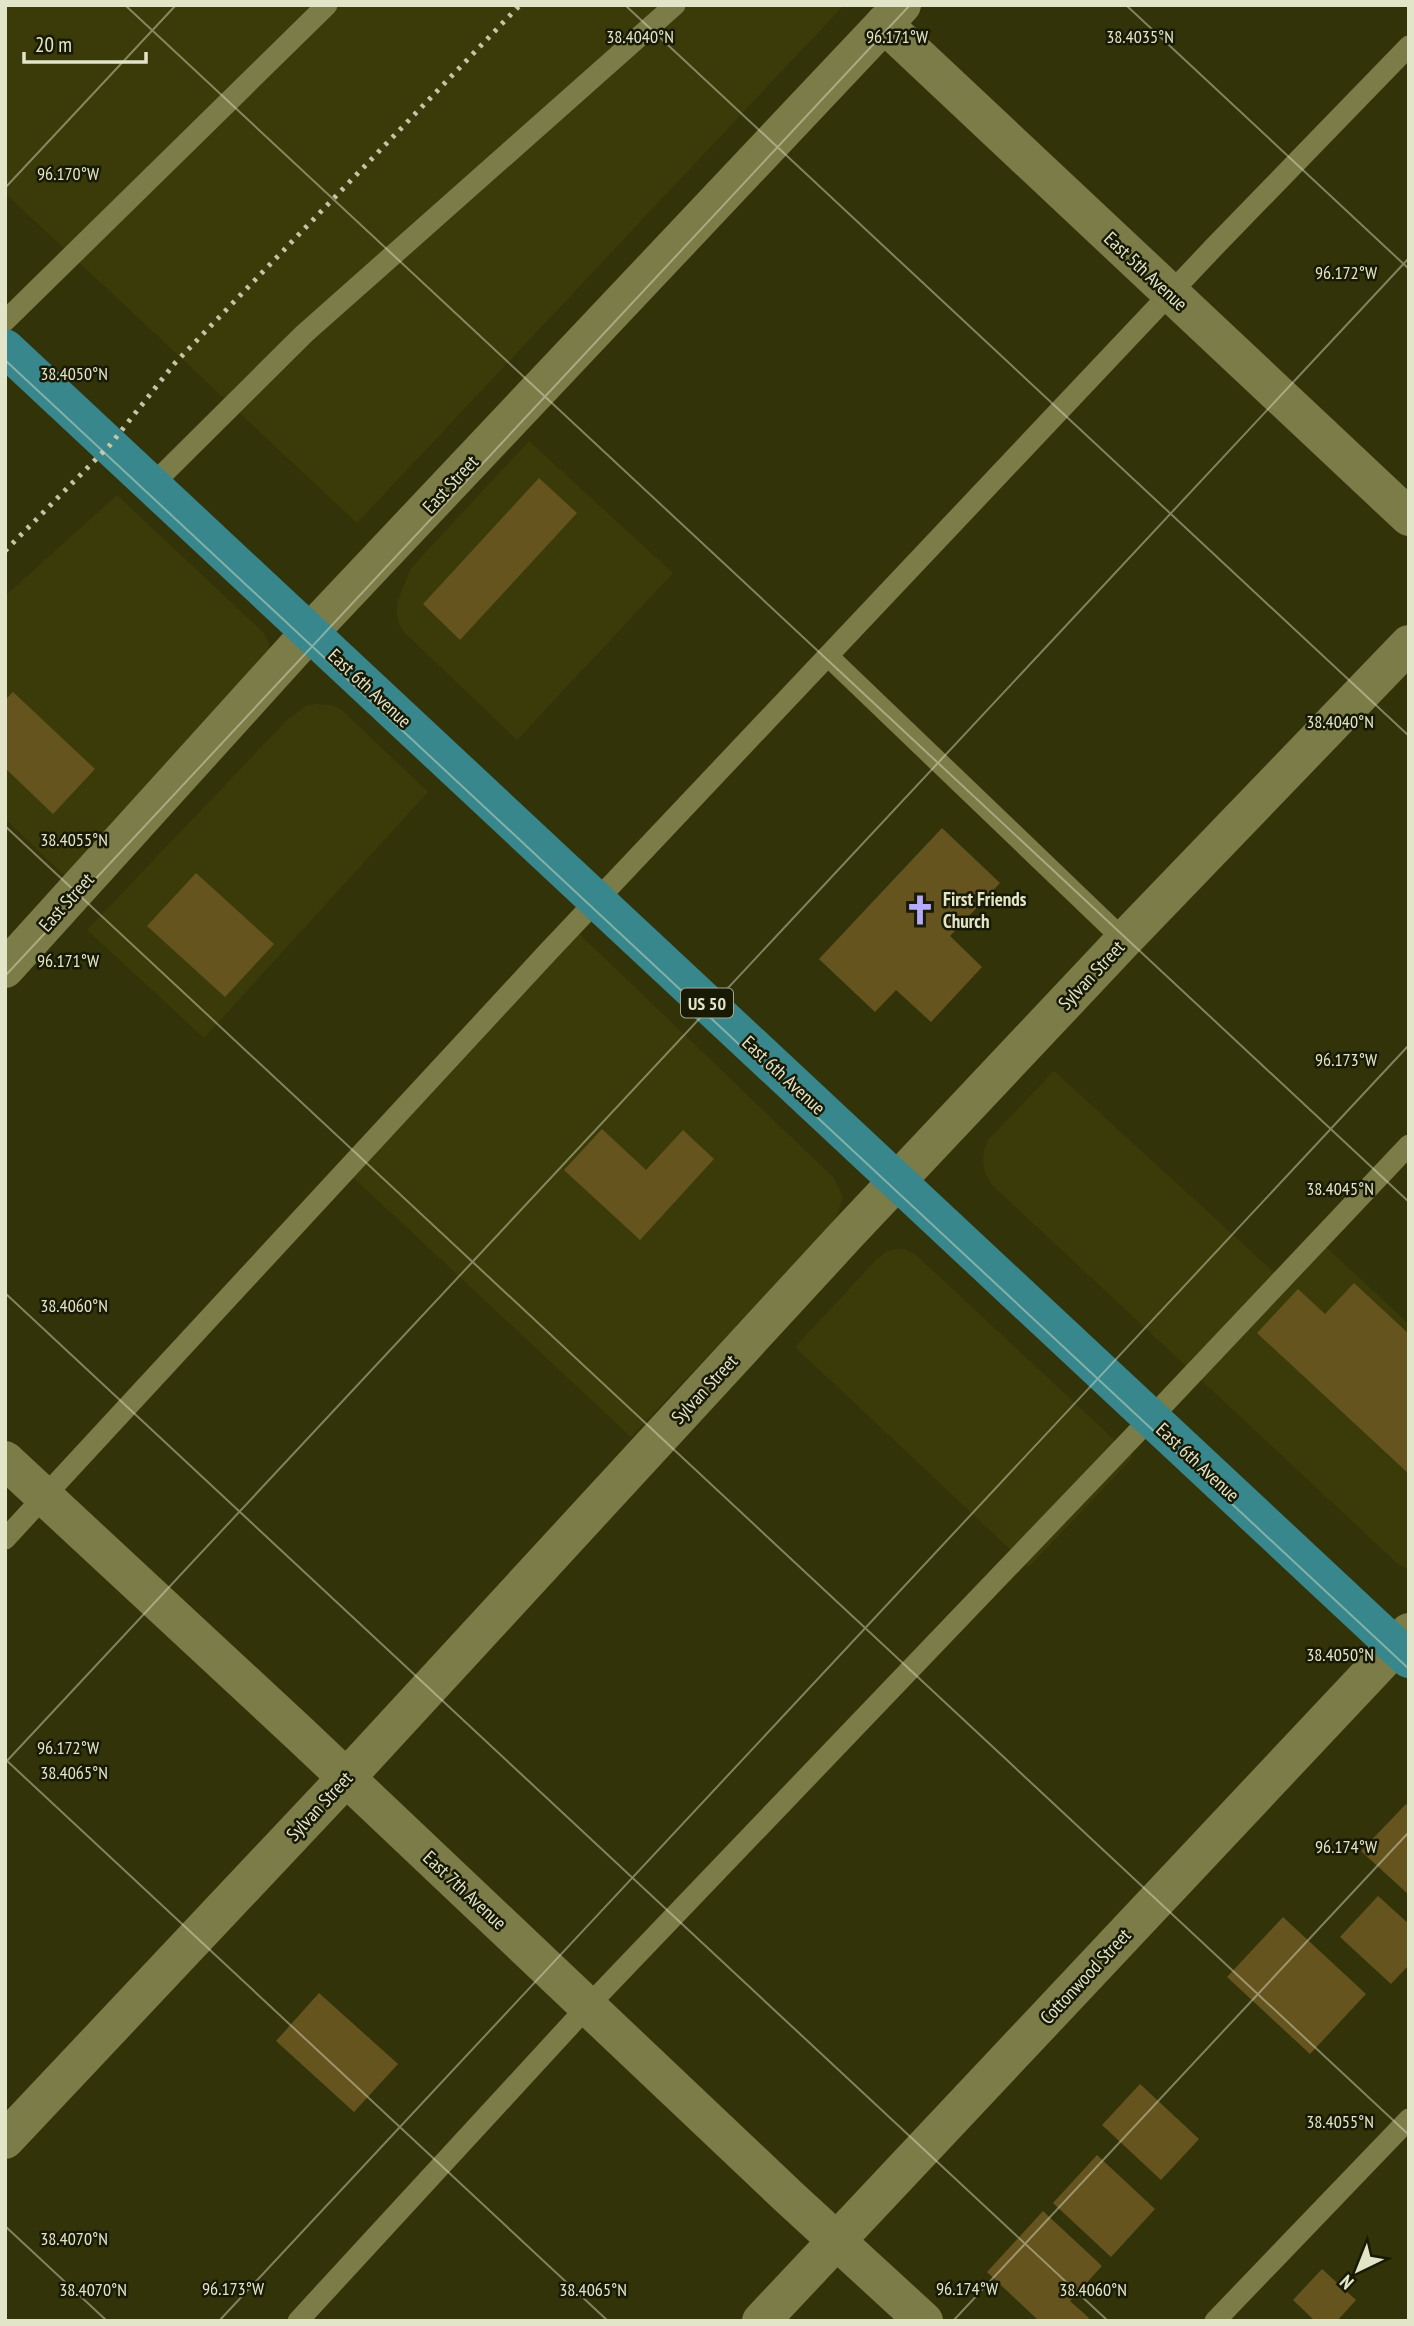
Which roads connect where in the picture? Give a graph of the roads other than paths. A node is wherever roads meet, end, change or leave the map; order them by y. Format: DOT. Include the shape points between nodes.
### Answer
graph roads {
  1 [pos="327,5"];
  2 [pos="675,5"];
  3 [pos="893,14"];
  4 [pos="1409,46"];
  5 [pos="1170,293"];
  6 [pos="5,321"];
  7 [pos="5,348"];
  8 [pos="152,485"];
  9 [pos="1409,517"];
  10 [pos="310,632"];
  11 [pos="1409,644"];
  12 [pos="828,656"];
  13 [pos="597,901"];
  14 [pos="1124,940"];
  15 [pos="5,969"];
  16 [pos="1409,1145"];
  17 [pos="897,1181"];
  18 [pos="1152,1418"];
  19 [pos="5,1460"];
  20 [pos="44,1497"];
  21 [pos="5,1539"];
  22 [pos="1404,1646"];
  23 [pos="346,1778"];
  24 [pos="588,2006"];
  25 [pos="1409,2119"];
  26 [pos="5,2140"];
  27 [pos="836,2241"];
  28 [pos="298,2321"];
  29 [pos="761,2321"];
  30 [pos="924,2321"];
  31 [pos="1214,2321"];
  1 -- 6 [label="lane"];
  2 -- 8 [label="lane" via="303,334"];
  3 -- 5 [label="street, East 5th Avenue"];
  3 -- 10 [label="street, East Street"];
  4 -- 5 [label="lane"];
  5 -- 9 [label="street, East 5th Avenue"];
  5 -- 12 [label="lane"];
  7 -- 8 [label="main road, East 6th Avenue / US 50"];
  8 -- 10 [label="main road, East 6th Avenue / US 50"];
  10 -- 13 [label="main road, East 6th Avenue / US 50"];
  10 -- 15 [label="street, East Street"];
  11 -- 14 [label="street, Sylvan Street"];
  12 -- 13 [label="lane"];
  12 -- 14 [label="lane"];
  13 -- 17 [label="main road, East 6th Avenue / US 50"];
  13 -- 20 [label="lane"];
  14 -- 17 [label="street, Sylvan Street"];
  16 -- 18 [label="lane"];
  17 -- 18 [label="main road, East 6th Avenue / US 50"];
  17 -- 23 [label="street, Sylvan Street"];
  18 -- 22 [label="main road, East 6th Avenue / US 50"];
  18 -- 24 [label="lane"];
  19 -- 20 [label="street, East 7th Avenue"];
  20 -- 21 [label="lane"];
  20 -- 23 [label="street, East 7th Avenue"];
  22 -- 27 [label="street, Cottonwood Street"];
  23 -- 24 [label="street, East 7th Avenue"];
  23 -- 26 [label="street, Sylvan Street"];
  24 -- 27 [label="street, East 7th Avenue"];
  24 -- 28 [label="lane"];
  25 -- 31 [label="lane"];
  27 -- 29 [label="street, Cottonwood Street"];
  27 -- 30 [label="street, East 7th Avenue"];
}
